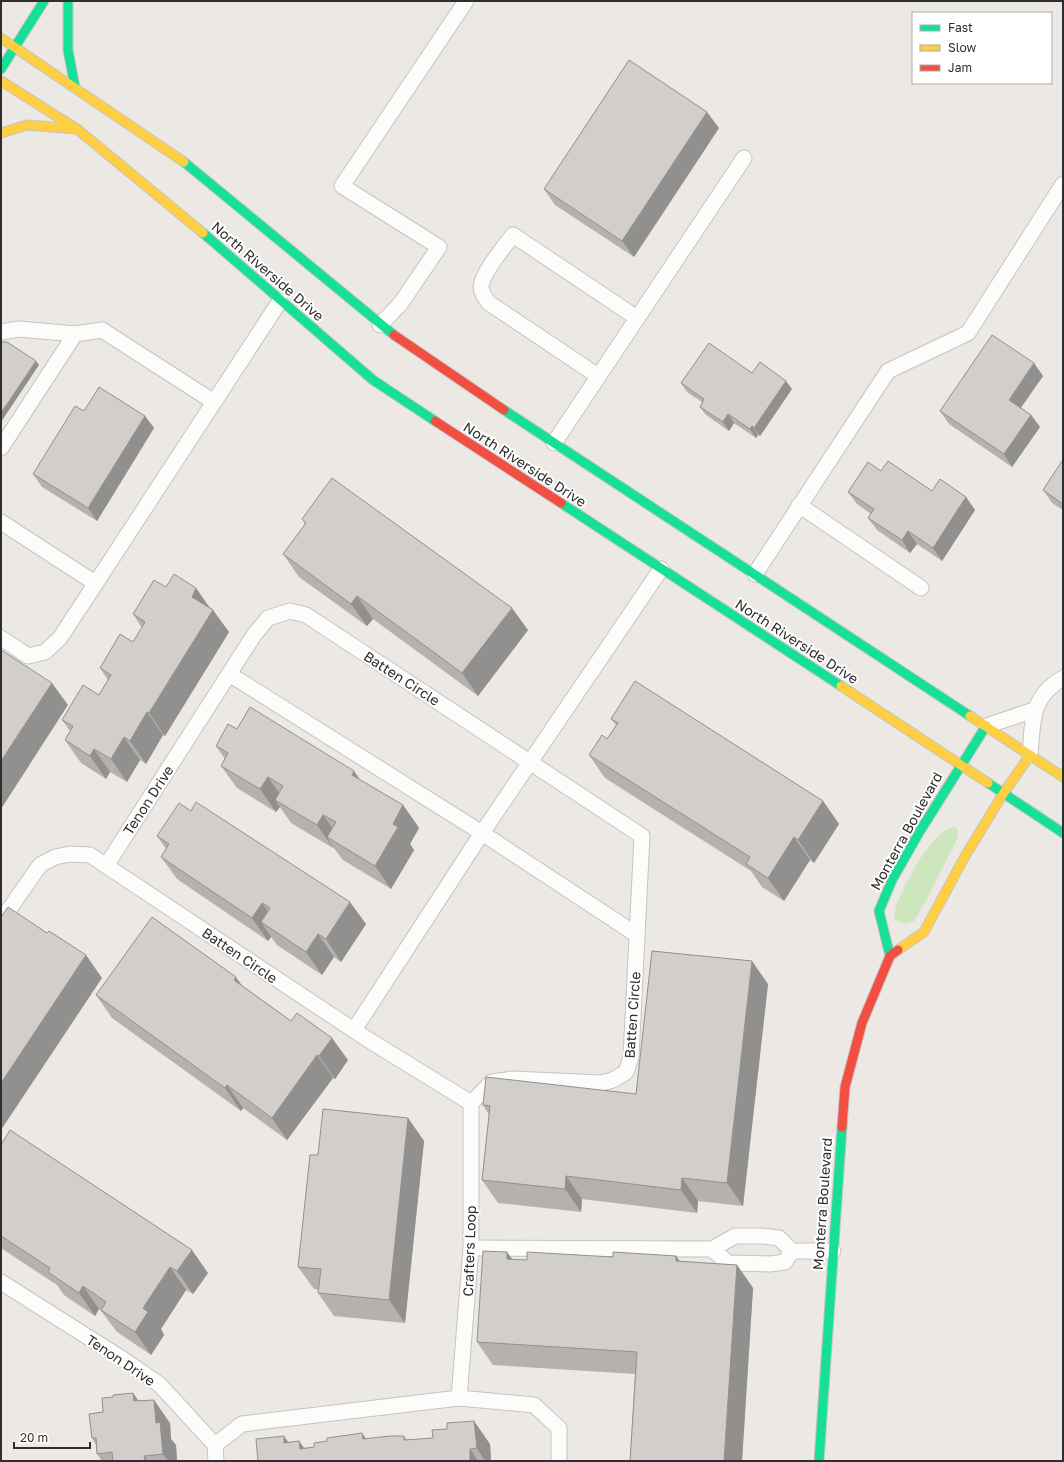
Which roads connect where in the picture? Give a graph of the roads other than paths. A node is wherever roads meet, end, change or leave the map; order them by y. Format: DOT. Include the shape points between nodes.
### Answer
graph roads {
  1 [pos="44,1"];
  2 [pos="68,1"];
  3 [pos="466,1"];
  4 [pos="1,38"];
  5 [pos="15,47"];
  6 [pos="1,69"];
  7 [pos="1,81"];
  8 [pos="75,87"];
  9 [pos="77,129"];
  10 [pos="1,133"];
  11 [pos="744,158"];
  12 [pos="1063,184"];
  13 [pos="280,301"];
  14 [pos="637,318"];
  15 [pos="380,325"];
  16 [pos="1,332"];
  17 [pos="74,334"];
  18 [pos="598,376"];
  19 [pos="214,402"];
  20 [pos="554,443"];
  21 [pos="1,448"];
  22 [pos="799,505"];
  23 [pos="1,522"];
  24 [pos="661,569"];
  25 [pos="755,574"];
  26 [pos="95,583"];
  27 [pos="921,588"];
  28 [pos="268,618"];
  29 [pos="1,638"];
  30 [pos="229,674"];
  31 [pos="1063,678"];
  32 [pos="1034,710"];
  33 [pos="986,726"];
  34 [pos="1030,755"];
  35 [pos="530,763"];
  36 [pos="961,764"];
  37 [pos="1063,777"];
  38 [pos="1003,794"];
  39 [pos="482,833"];
  40 [pos="1063,833"];
  41 [pos="106,866"];
  42 [pos="1,921"];
  43 [pos="637,935"];
  44 [pos="890,956"];
  45 [pos="354,1030"];
  46 [pos="471,1103"];
  47 [pos="471,1248"];
  48 [pos="712,1249"];
  49 [pos="792,1251"];
  50 [pos="833,1251"];
  51 [pos="1,1282"];
  52 [pos="459,1398"];
  53 [pos="214,1445"];
  54 [pos="216,1461"];
  55 [pos="559,1461"];
  56 [pos="819,1461"];
  1 -- 5 [label="main road"];
  2 -- 8 [label="main road" via="68,50"];
  3 -- 15 [label="lane" via="342,186 439,247 401,303"];
  4 -- 5 [label="main road, North Riverside Drive"];
  5 -- 6 [label="main road"];
  5 -- 8 [label="main road, North Riverside Drive"];
  7 -- 9 [label="main road, North Riverside Drive"];
  8 -- 15 [label="main road, North Riverside Drive" via="178,157"];
  9 -- 10 [label="main road" via="27,125"];
  9 -- 13 [label="main road, North Riverside Drive" via="184,216"];
  11 -- 14 [label="lane"];
  12 -- 22 [label="lane" via="968,333 888,371"];
  13 -- 19 [label="lane"];
  13 -- 24 [label="main road, North Riverside Drive" via="373,380"];
  14 -- 18 [label="lane"];
  14 -- 18 [label="lane" via="513,235 486,274 481,286 483,295 489,303"];
  15 -- 20 [label="main road, North Riverside Drive"];
  16 -- 17 [label="lane" via="19,329"];
  17 -- 19 [label="lane" via="102,330"];
  17 -- 21 [label="lane" via="28,394 12,420"];
  18 -- 20 [label="lane"];
  19 -- 26 [label="lane"];
  20 -- 25 [label="main road, North Riverside Drive"];
  22 -- 25 [label="lane"];
  22 -- 27 [label="lane"];
  23 -- 26 [label="lane"];
  24 -- 35 [label="lane"];
  24 -- 36 [label="main road, North Riverside Drive"];
  25 -- 33 [label="main road, North Riverside Drive"];
  26 -- 29 [label="lane" via="60,638 45,652 28,656"];
  28 -- 30 [label="lane, Tenon Drive"];
  28 -- 35 [label="lane, Batten Circle" via="290,611 306,615"];
  30 -- 39 [label="lane"];
  30 -- 41 [label="lane, Tenon Drive"];
  31 -- 32 [label="lane" via="1050,686"];
  32 -- 33 [label="lane"];
  32 -- 34 [label="lane"];
  33 -- 34 [label="main road, North Riverside Drive"];
  33 -- 36 [label="main road, Monterra Boulevard"];
  34 -- 37 [label="main road, North Riverside Drive"];
  34 -- 38 [label="main road"];
  35 -- 39 [label="lane"];
  35 -- 43 [label="lane, Batten Circle" via="642,836"];
  36 -- 38 [label="main road, North Riverside Drive"];
  36 -- 44 [label="main road, Monterra Boulevard" via="892,880 879,911"];
  38 -- 40 [label="main road, North Riverside Drive"];
  38 -- 44 [label="main road" via="964,858 924,932"];
  39 -- 43 [label="lane"];
  39 -- 45 [label="lane"];
  41 -- 42 [label="lane" via="90,856 70,854 55,857 40,865"];
  41 -- 45 [label="lane, Batten Circle"];
  43 -- 46 [label="lane, Batten Circle" via="630,1057 626,1072 601,1083 512,1079 492,1082"];
  44 -- 50 [label="main road, Monterra Boulevard" via="862,1023 845,1088"];
  45 -- 46 [label="lane, Batten Circle"];
  46 -- 47 [label="lane, Crafters Loop"];
  47 -- 48 [label="lane"];
  47 -- 52 [label="lane, Crafters Loop"];
  48 -- 49 [label="lane" via="734,1236 762,1236 779,1238"];
  48 -- 49 [label="lane" via="728,1263 785,1262"];
  49 -- 50 [label="lane"];
  50 -- 56 [label="main road, Monterra Boulevard"];
  51 -- 53 [label="lane, Tenon Drive" via="160,1385"];
  52 -- 53 [label="lane" via="242,1424"];
  52 -- 55 [label="lane" via="534,1405 559,1428"];
  53 -- 54 [label="lane"];
}
